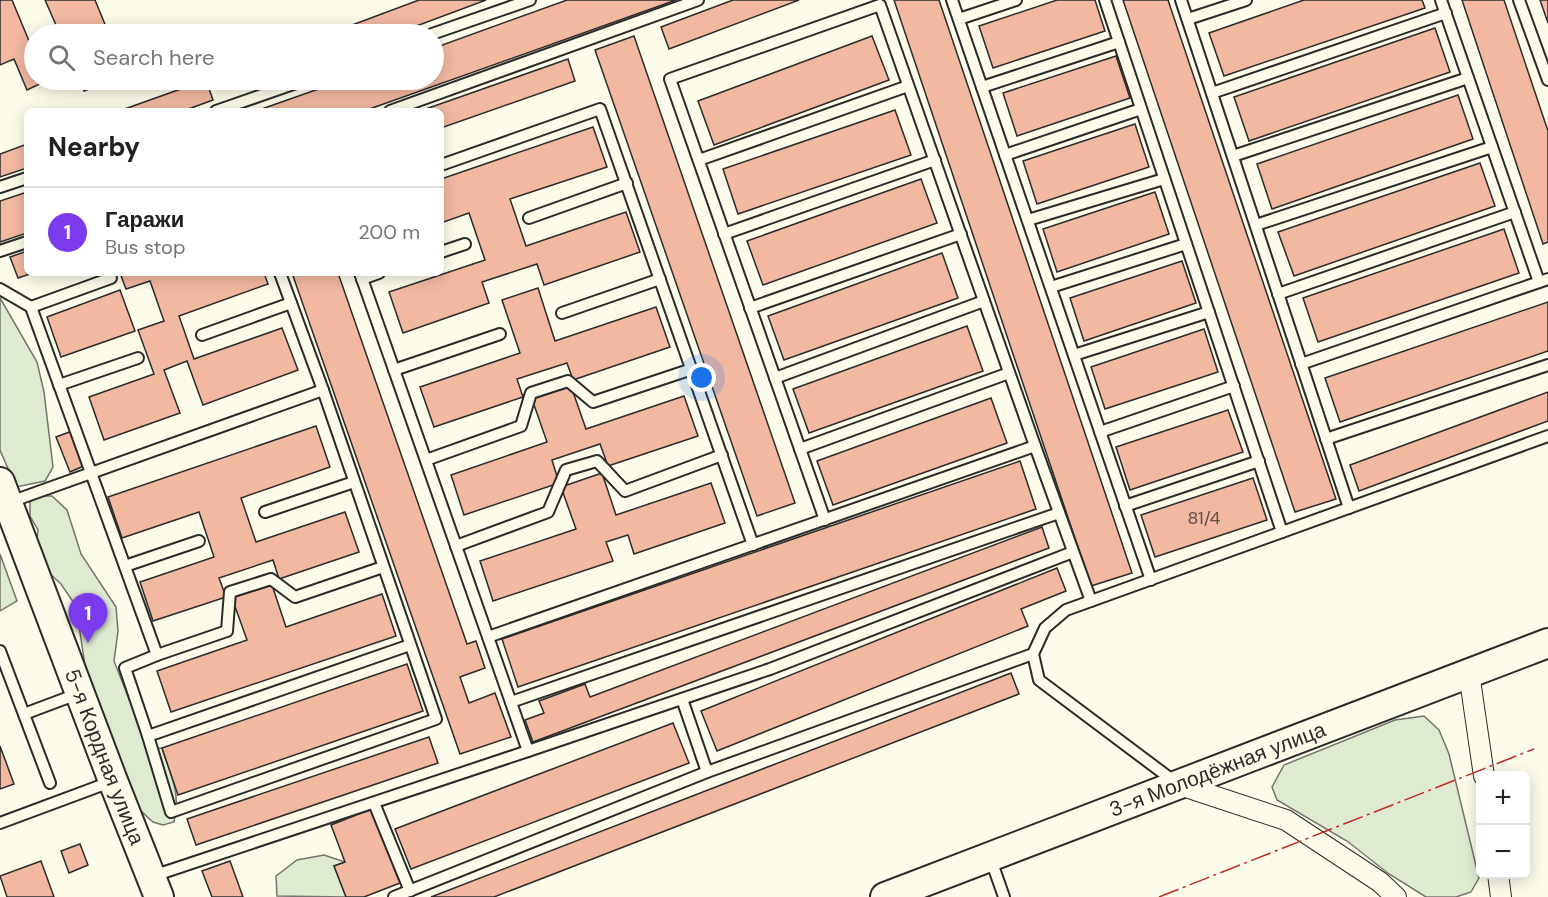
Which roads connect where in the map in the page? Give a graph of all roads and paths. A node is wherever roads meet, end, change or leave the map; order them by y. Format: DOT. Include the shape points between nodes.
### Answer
graph roads {
  1 [pos="530,0"];
  2 [pos="698,0"];
  3 [pos="952,0"];
  4 [pos="1016,0"];
  5 [pos="1105,0"];
  6 [pos="1181,0"];
  7 [pos="1246,0"];
  8 [pos="1441,0"];
  9 [pos="1519,0"];
  10 [pos="1446,13"];
  11 [pos="959,19"];
  12 [pos="1188,20"];
  13 [pos="444,30"];
  14 [pos="1119,42"];
  15 [pos="1468,78"];
  16 [pos="1548,80"];
  17 [pos="908,86"];
  18 [pos="982,87"];
  19 [pos="276,90"];
  20 [pos="1212,93"];
  21 [pos="225,108"];
  22 [pos="398,108"];
  23 [pos="1141,109"];
  24 [pos="1492,147"];
  25 [pos="1005,155"];
  26 [pos="1233,156"];
  27 [pos="699,160"];
  28 [pos="935,160"];
  29 [pos="444,164"];
  30 [pos="1164,178"];
  31 [pos="24,179"];
  32 [pos="627,183"];
  33 [pos="0,187"];
  34 [pos="1515,212"];
  35 [pos="529,218"];
  36 [pos="1028,219"];
  37 [pos="1256,225"];
  38 [pos="724,234"];
  39 [pos="961,234"];
  40 [pos="24,243"];
  41 [pos="465,244"];
  42 [pos="1186,244"];
  43 [pos="0,251"];
  44 [pos="444,251"];
  45 [pos="281,276"];
  46 [pos="361,276"];
  47 [pos="111,278"];
  48 [pos="660,279"];
  49 [pos="1543,281"];
  50 [pos="1051,287"];
  51 [pos="0,289"];
  52 [pos="1278,294"];
  53 [pos="984,301"];
  54 [pos="291,303"];
  55 [pos="31,307"];
  56 [pos="750,308"];
  57 [pos="1209,312"];
  58 [pos="562,313"];
  59 [pos="500,334"];
  60 [pos="202,335"];
  61 [pos="1074,355"];
  62 [pos="138,358"];
  63 [pos="1301,364"];
  64 [pos="1548,365"];
  65 [pos="692,369"];
  66 [pos="394,370"];
  67 [pos="1009,373"];
  68 [pos="775,378"];
  69 [pos="59,385"];
  70 [pos="1234,386"];
  71 [pos="323,390"];
  72 [pos="1100,432"];
  73 [pos="1548,436"];
  74 [pos="1326,439"];
  75 [pos="1035,446"];
  76 [pos="800,449"];
  77 [pos="722,455"];
  78 [pos="426,460"];
  79 [pos="1258,461"];
  80 [pos="92,473"];
  81 [pos="354,482"];
  82 [pos="4,492"];
  83 [pos="1125,506"];
  84 [pos="1349,508"];
  85 [pos="265,512"];
  86 [pos="1059,513"];
  87 [pos="825,520"];
  88 [pos="1282,532"];
  89 [pos="199,541"];
  90 [pos="753,545"];
  91 [pos="456,546"];
  92 [pos="1073,552"];
  93 [pos="125,566"];
  94 [pos="383,567"];
  95 [pos="1151,580"];
  96 [pos="1091,601"];
  97 [pos="488,638"];
  98 [pos="1548,643"];
  99 [pos="410,645"];
  100 [pos="0,651"];
  101 [pos="1033,654"];
  102 [pos="157,655"];
  103 [pos="1469,673"];
  104 [pos="80,693"];
  105 [pos="682,699"];
  106 [pos="511,702"];
  107 [pos="24,714"];
  108 [pos="148,736"];
  109 [pos="528,751"];
  110 [pos="1483,771"];
  111 [pos="707,772"];
  112 [pos="113,781"];
  113 [pos="50,783"];
  114 [pos="1178,784"];
  115 [pos="374,802"];
  116 [pos="0,824"];
  117 [pos="990,856"];
  118 [pos="1499,879"];
  119 [pos="155,887"];
  120 [pos="410,891"];
  121 [pos="394,897"];
  122 [pos="885,897"];
  123 [pos="1004,897"];
  124 [pos="1396,897"];
  125 [pos="1501,897"];
  1 -- 13 [label="lane"];
  2 -- 22 [label="lane"];
  3 -- 11 [label="lane"];
  4 -- 11 [label="lane"];
  5 -- 14 [label="lane"];
  6 -- 12 [label="lane"];
  7 -- 12 [label="lane"];
  8 -- 10 [label="lane"];
  9 -- 16 [label="lane"];
  10 -- 15 [label="lane"];
  10 -- 20 [label="lane"];
  11 -- 18 [label="lane"];
  12 -- 20 [label="lane"];
  14 -- 18 [label="lane"];
  14 -- 23 [label="lane"];
  15 -- 24 [label="lane"];
  15 -- 26 [label="lane"];
  17 -- 27 [label="lane"];
  17 -- 27 [label="lane" via="880,5 692,71 670,79"];
  17 -- 28 [label="lane"];
  18 -- 25 [label="lane"];
  19 -- 21 [label="lane"];
  20 -- 26 [label="lane"];
  23 -- 25 [label="lane"];
  23 -- 30 [label="lane"];
  24 -- 34 [label="lane"];
  24 -- 37 [label="lane"];
  25 -- 36 [label="lane"];
  26 -- 37 [label="lane"];
  27 -- 38 [label="lane"];
  28 -- 38 [label="lane"];
  28 -- 39 [label="lane"];
  29 -- 32 [label="lane" via="600,109"];
  30 -- 36 [label="lane"];
  30 -- 42 [label="lane"];
  31 -- 33 [label="lane"];
  32 -- 35 [label="lane"];
  32 -- 48 [label="lane"];
  34 -- 49 [label="lane"];
  34 -- 52 [label="lane"];
  36 -- 50 [label="lane"];
  37 -- 52 [label="lane"];
  38 -- 56 [label="lane"];
  39 -- 53 [label="lane"];
  39 -- 56 [label="lane"];
  40 -- 43 [label="lane"];
  41 -- 44 [label="lane"];
  42 -- 50 [label="lane"];
  42 -- 57 [label="lane"];
  45 -- 54 [label="lane"];
  46 -- 66 [label="lane"];
  47 -- 55 [label="lane"];
  48 -- 58 [label="lane"];
  48 -- 65 [label="lane"];
  49 -- 63 [label="lane"];
  50 -- 61 [label="lane"];
  51 -- 55 [label="lane"];
  52 -- 63 [label="lane"];
  53 -- 67 [label="lane"];
  53 -- 68 [label="lane"];
  54 -- 60 [label="lane"];
  54 -- 71 [label="lane"];
  55 -- 69 [label="lane"];
  56 -- 68 [label="lane"];
  57 -- 61 [label="lane"];
  57 -- 70 [label="lane"];
  59 -- 66 [label="lane"];
  61 -- 72 [label="lane"];
  62 -- 69 [label="lane"];
  63 -- 74 [label="lane"];
  64 -- 74 [label="lane"];
  65 -- 77 [label="lane"];
  65 -- 78 [label="lane" via="593,402 568,381 531,393 521,426"];
  66 -- 78 [label="lane"];
  67 -- 75 [label="lane"];
  67 -- 76 [label="lane"];
  68 -- 76 [label="lane"];
  69 -- 80 [label="lane"];
  70 -- 72 [label="lane"];
  70 -- 79 [label="lane"];
  71 -- 80 [label="lane"];
  71 -- 81 [label="lane"];
  72 -- 83 [label="lane"];
  73 -- 84 [label="lane"];
  74 -- 84 [label="lane"];
  75 -- 86 [label="lane"];
  75 -- 87 [label="lane"];
  76 -- 87 [label="lane"];
  77 -- 90 [label="lane"];
  77 -- 91 [label="lane" via="625,491 597,460 566,470 549,512"];
  78 -- 91 [label="lane"];
  79 -- 83 [label="lane"];
  79 -- 88 [label="lane"];
  80 -- 82 [label="lane"];
  80 -- 93 [label="lane"];
  81 -- 85 [label="lane"];
  81 -- 94 [label="lane"];
  82 -- 104 [label="main road, 5-я Кордная улица"];
  83 -- 95 [label="lane"];
  84 -- 88 [label="lane"];
  86 -- 92 [label="lane"];
  86 -- 106 [label="lane"];
  87 -- 90 [label="lane"];
  88 -- 95 [label="lane"];
  89 -- 93 [label="lane"];
  90 -- 97 [label="lane"];
  91 -- 97 [label="lane"];
  92 -- 96 [label="lane"];
  92 -- 105 [label="lane"];
  93 -- 102 [label="lane"];
  94 -- 99 [label="lane"];
  94 -- 102 [label="lane" via="295,597 271,579 230,592 227,631"];
  95 -- 96 [label="lane"];
  96 -- 101 [label="lane" via="1066,610 1045,628"];
  97 -- 106 [label="lane"];
  98 -- 103 [label="main road, 3-я Молодёжная улица"];
  99 -- 108 [label="lane"];
  99 -- 108 [label="lane" via="436,719 171,812"];
  100 -- 107 [label="lane"];
  101 -- 111 [label="lane"];
  101 -- 114 [label="lane" via="1039,680"];
  102 -- 108 [label="lane" via="125,668"];
  103 -- 110 [label="street"];
  103 -- 114 [label="main road, 3-я Молодёжная улица"];
  104 -- 107 [label="lane"];
  104 -- 112 [label="main road, 5-я Кордная улица"];
  105 -- 109 [label="lane"];
  105 -- 111 [label="lane"];
  106 -- 109 [label="lane"];
  107 -- 113 [label="lane"];
  109 -- 115 [label="lane"];
  111 -- 120 [label="lane"];
  112 -- 116 [label="lane"];
  112 -- 119 [label="main road, 5-я Кордная улица"];
  114 -- 117 [label="main road, 3-я Молодёжная улица"];
  114 -- 124 [label="street" via="1286,820 1380,882"];
  115 -- 119 [label="lane"];
  115 -- 120 [label="lane"];
  117 -- 122 [label="main road, 3-я Молодёжная улица"];
  117 -- 123 [label="lane"];
  118 -- 125 [label="street"];
  120 -- 121 [label="lane"];
}
